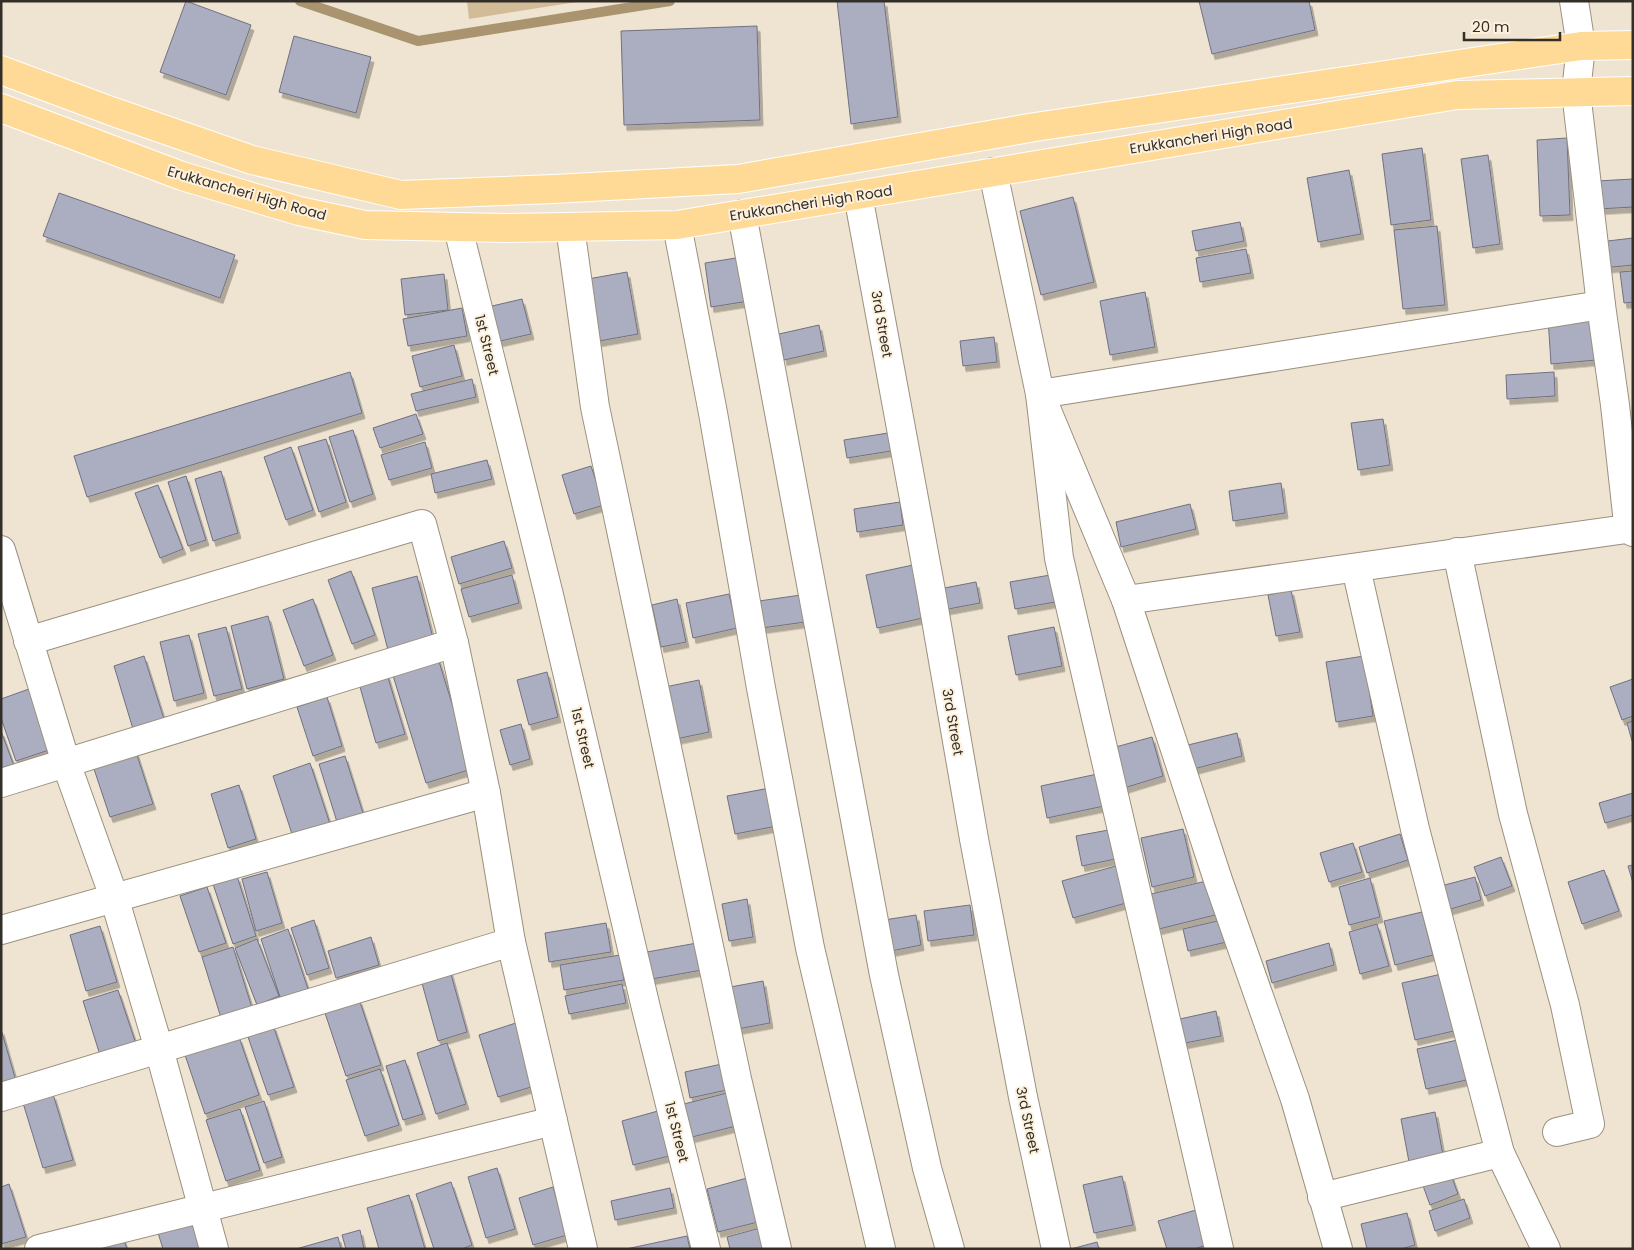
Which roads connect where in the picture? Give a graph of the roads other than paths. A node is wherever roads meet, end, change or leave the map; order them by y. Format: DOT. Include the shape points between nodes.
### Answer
graph roads {
  1 [pos="1574,1"];
  2 [pos="1633,45"];
  3 [pos="1582,46"];
  4 [pos="1,70"];
  5 [pos="1633,91"];
  6 [pos="1576,92"];
  7 [pos="1,108"];
  8 [pos="993,172"];
  9 [pos="858,195"];
  10 [pos="742,214"];
  11 [pos="676,225"];
  12 [pos="570,227"];
  13 [pos="458,228"];
  14 [pos="1601,304"];
  15 [pos="1040,394"];
  16 [pos="1624,405"];
  17 [pos="1633,530"];
  18 [pos="1,550"];
  19 [pos="1457,552"];
  20 [pos="1356,568"];
  21 [pos="1126,600"];
  22 [pos="10,615"];
  23 [pos="28,641"];
  24 [pos="454,643"];
  25 [pos="66,763"];
  26 [pos="1,783"];
  27 [pos="486,793"];
  28 [pos="114,897"];
  29 [pos="1,930"];
  30 [pos="511,942"];
  31 [pos="159,1049"];
  32 [pos="1,1097"];
  33 [pos="553,1121"];
  34 [pos="1557,1132"];
  35 [pos="1500,1153"];
  36 [pos="1322,1196"];
  37 [pos="202,1208"];
  38 [pos="39,1249"];
  39 [pos="214,1249"];
  40 [pos="583,1249"];
  41 [pos="706,1249"];
  42 [pos="777,1249"];
  43 [pos="881,1249"];
  44 [pos="950,1249"];
  45 [pos="1056,1249"];
  46 [pos="1219,1249"];
  47 [pos="1338,1249"];
  48 [pos="1546,1249"];
  1 -- 3 [label="street"];
  2 -- 3 [label="main road"];
  3 -- 4 [label="main road" via="1035,127 738,179 401,195 252,160"];
  3 -- 6 [label="street"];
  5 -- 6 [label="main road, Erukkancheri High Road"];
  6 -- 8 [label="main road, Erukkancheri High Road" via="1456,96"];
  6 -- 14 [label="street"];
  7 -- 13 [label="main road, Erukkancheri High Road" via="182,176 299,211 365,225"];
  8 -- 9 [label="main road, Erukkancheri High Road"];
  8 -- 15 [label="street"];
  9 -- 10 [label="main road, Erukkancheri High Road"];
  9 -- 45 [label="street, 3rd Street" via="974,839 1023,1097"];
  10 -- 11 [label="main road, Erukkancheri High Road"];
  10 -- 44 [label="street" via="884,975 927,1168"];
  11 -- 12 [label="main road, Erukkancheri High Road"];
  11 -- 43 [label="street" via="810,948"];
  12 -- 13 [label="main road, Erukkancheri High Road"];
  12 -- 42 [label="street" via="595,407 735,1069"];
  13 -- 41 [label="street, 1st Street"];
  14 -- 15 [label="street"];
  14 -- 16 [label="street"];
  15 -- 21 [label="street"];
  15 -- 46 [label="street" via="1059,558"];
  16 -- 17 [label="street" via="1628,523"];
  17 -- 19 [label="street"];
  18 -- 22 [label="street"];
  19 -- 20 [label="street"];
  19 -- 34 [label="street" via="1513,814 1565,1005 1590,1124"];
  20 -- 21 [label="street"];
  20 -- 35 [label="street" via="1414,829"];
  21 -- 36 [label="street" via="1218,880 1295,1099"];
  22 -- 23 [label="street"];
  23 -- 24 [label="street" via="422,524"];
  23 -- 25 [label="street"];
  24 -- 25 [label="street"];
  24 -- 27 [label="street"];
  25 -- 26 [label="street"];
  25 -- 28 [label="street"];
  27 -- 28 [label="street"];
  27 -- 30 [label="street"];
  28 -- 29 [label="street"];
  28 -- 31 [label="street"];
  30 -- 31 [label="street"];
  30 -- 33 [label="street"];
  31 -- 32 [label="street"];
  31 -- 37 [label="street"];
  33 -- 37 [label="street"];
  33 -- 40 [label="street"];
  35 -- 36 [label="street"];
  35 -- 48 [label="street"];
  36 -- 47 [label="street"];
  37 -- 38 [label="street"];
  37 -- 39 [label="street"];
}
